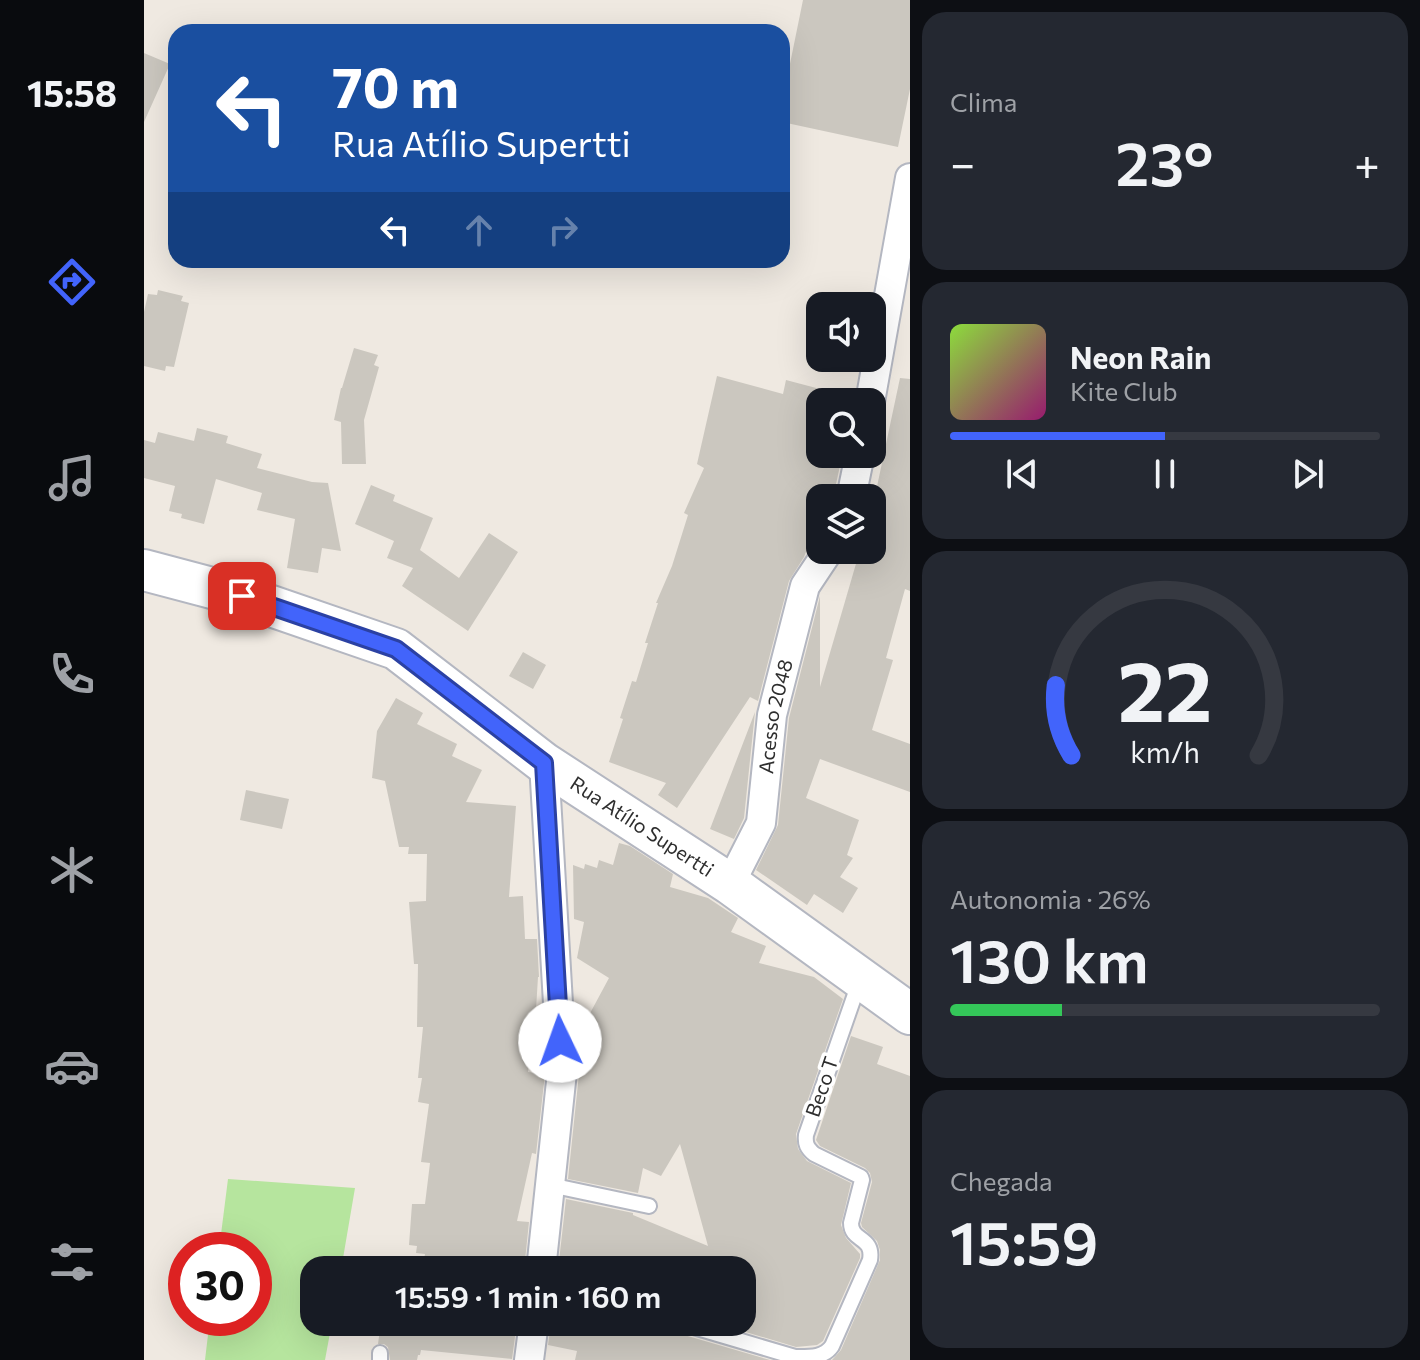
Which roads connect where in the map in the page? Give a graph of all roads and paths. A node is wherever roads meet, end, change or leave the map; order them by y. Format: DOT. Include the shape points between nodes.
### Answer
graph roads {
  1 [pos="910,178"];
  2 [pos="872,388"];
  3 [pos="820,564"];
  4 [pos="144,570"];
  5 [pos="544,763"];
  6 [pos="730,884"];
  7 [pos="860,979"];
  8 [pos="910,1014"];
  9 [pos="550,1185"];
  10 [pos="649,1206"];
  11 [pos="542,1256"];
  12 [pos="532,1336"];
  13 [pos="724,1336"];
  14 [pos="529,1360"];
  1 -- 2 [label="street"];
  3 -- 6 [label="street, Acesso 2048" via="805,586 772,715 761,823"];
  4 -- 5 [label="street, Rua Atílio Supertti" via="242,596 396,649"];
  5 -- 6 [label="street, Rua Atílio Supertti"];
  5 -- 9 [label="street" via="562,1072"];
  6 -- 7 [label="street, Rua Atílio Supertti"];
  7 -- 8 [label="street, Rua Atílio Supertti"];
  7 -- 13 [label="lane, Beco T" via="805,1142 814,1154 862,1178 851,1230 869,1245 870,1260 829,1351 795,1357"];
  9 -- 10 [label="lane"];
  9 -- 11 [label="street"];
  12 -- 14 [label="street"];
}
